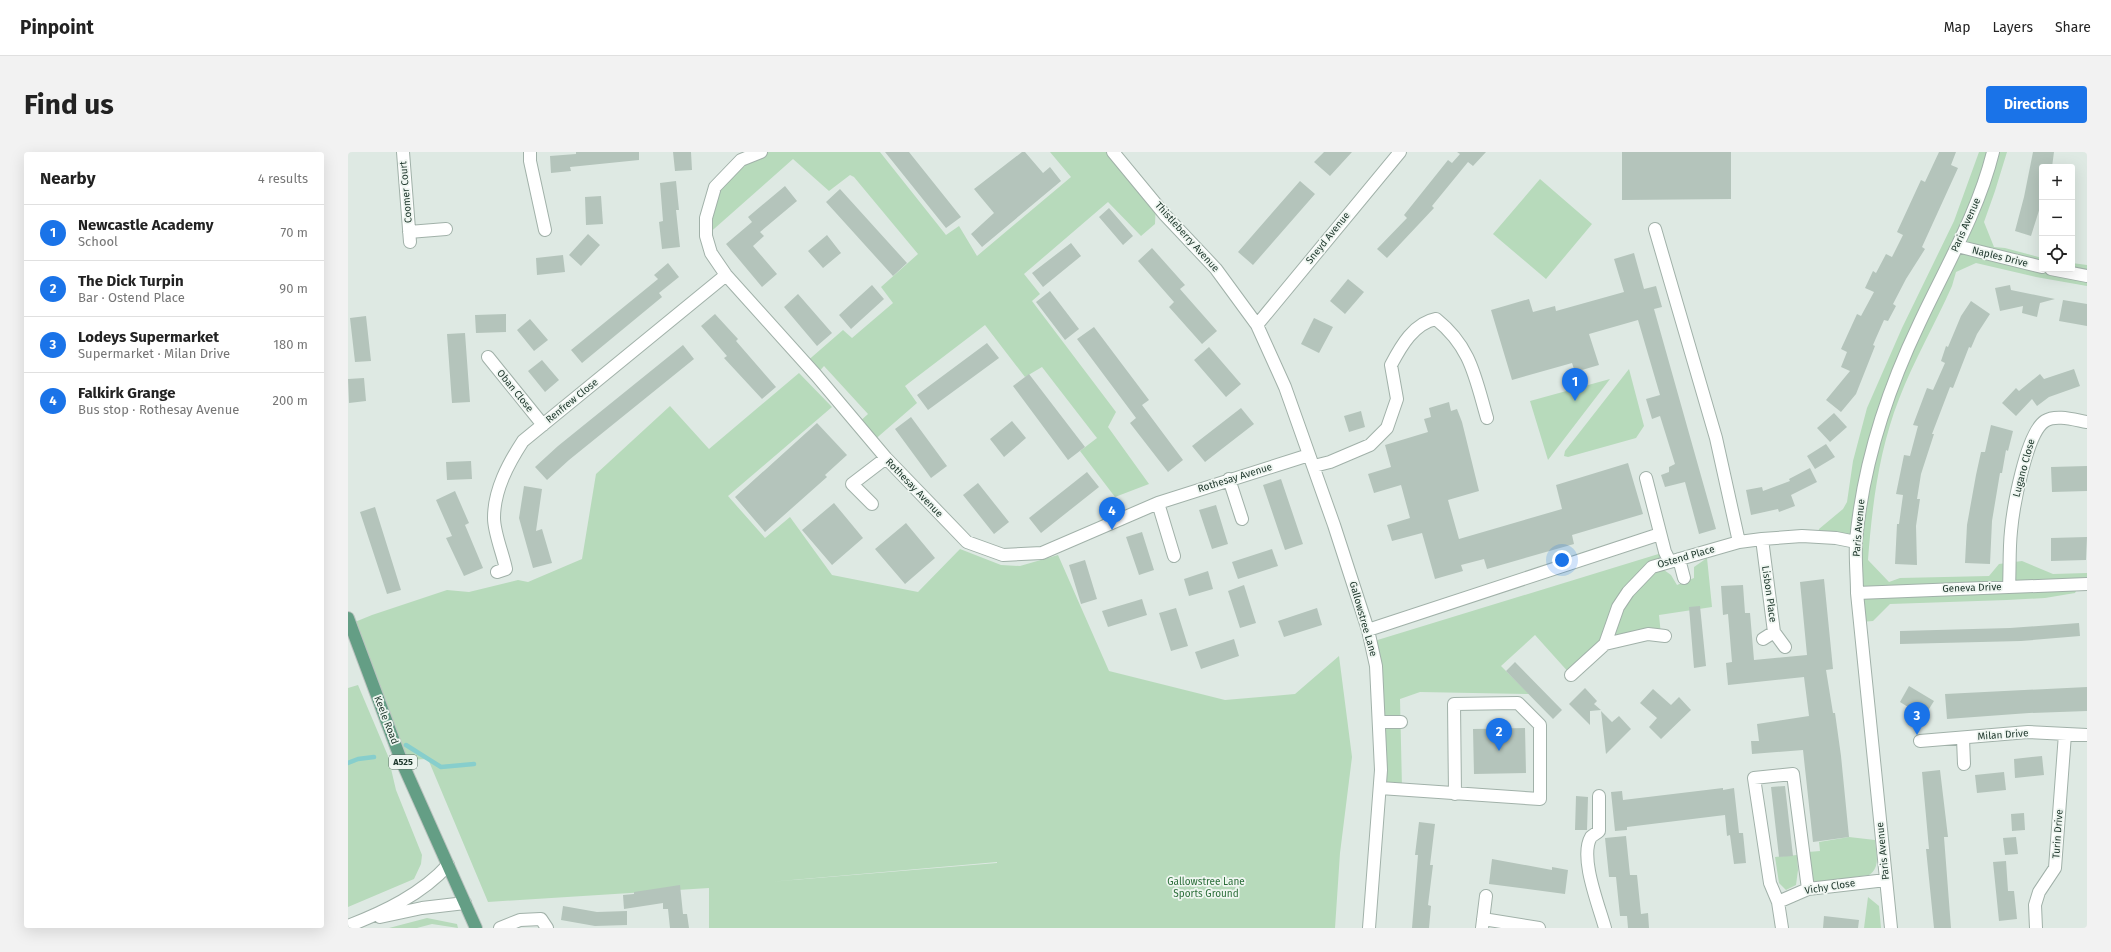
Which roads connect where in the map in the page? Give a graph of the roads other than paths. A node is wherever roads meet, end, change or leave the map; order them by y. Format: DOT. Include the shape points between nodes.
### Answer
graph roads {
  1 [pos="403,152"];
  2 [pos="530,152"];
  3 [pos="761,152"];
  4 [pos="1113,152"];
  5 [pos="1400,152"];
  6 [pos="1993,152"];
  7 [pos="739,156"];
  8 [pos="446,229"];
  9 [pos="545,230"];
  10 [pos="1655,230"];
  11 [pos="1957,246"];
  12 [pos="2039,266"];
  13 [pos="2066,272"];
  14 [pos="726,275"];
  15 [pos="2087,276"];
  16 [pos="1258,325"];
  17 [pos="488,357"];
  18 [pos="1487,418"];
  19 [pos="2087,422"];
  20 [pos="543,424"];
  21 [pos="1310,455"];
  22 [pos="886,458"];
  23 [pos="1314,466"];
  24 [pos="1646,478"];
  25 [pos="1229,479"];
  26 [pos="1158,503"];
  27 [pos="872,504"];
  28 [pos="1242,519"];
  29 [pos="1660,534"];
  30 [pos="1762,539"];
  31 [pos="1738,542"];
  32 [pos="1856,542"];
  33 [pos="1174,556"];
  34 [pos="1675,561"];
  35 [pos="502,571"];
  36 [pos="1684,578"];
  37 [pos="2087,584"];
  38 [pos="2009,587"];
  39 [pos="1857,592"];
  40 [pos="348,618"];
  41 [pos="1368,630"];
  42 [pos="1774,632"];
  43 [pos="1665,636"];
  44 [pos="1763,639"];
  45 [pos="1606,644"];
  46 [pos="1785,647"];
  47 [pos="1571,675"];
  48 [pos="1379,722"];
  49 [pos="1401,722"];
  50 [pos="2065,734"];
  51 [pos="2087,734"];
  52 [pos="1963,738"];
  53 [pos="1920,741"];
  54 [pos="1964,764"];
  55 [pos="1380,788"];
  56 [pos="1455,794"];
  57 [pos="1599,796"];
  58 [pos="448,865"];
  59 [pos="1886,880"];
  60 [pos="1808,889"];
  61 [pos="1486,896"];
  62 [pos="1778,902"];
  63 [pos="465,903"];
  64 [pos="366,919"];
  65 [pos="1483,924"];
  66 [pos="348,926"];
  67 [pos="476,928"];
  68 [pos="500,928"];
  69 [pos="547,928"];
  70 [pos="1369,928"];
  71 [pos="1539,928"];
  72 [pos="1605,928"];
  73 [pos="1782,928"];
  74 [pos="1891,928"];
  75 [pos="2036,928"];
  1 -- 8 [label="street, Coomer Court" via="410,237"];
  2 -- 9 [label="street"];
  3 -- 7 [label="street, Rothesay Avenue"];
  4 -- 16 [label="street, Thistleberry Avenue" via="1165,215 1216,269"];
  5 -- 16 [label="street, Sneyd Avenue"];
  6 -- 11 [label="street, Paris Avenue" via="1986,178"];
  7 -- 14 [label="street, Rothesay Avenue" via="714,187 706,218 706,236 711,253"];
  10 -- 31 [label="street" via="1716,438"];
  11 -- 12 [label="street, Naples Drive"];
  11 -- 32 [label="street, Paris Avenue" via="1893,382 1876,431 1863,490"];
  13 -- 15 [label="street"];
  14 -- 20 [label="street, Renfrew Close"];
  14 -- 22 [label="street, Rothesay Avenue"];
  16 -- 21 [label="street, Gallowstree Lane" via="1285,387"];
  17 -- 20 [label="street, Oban Close"];
  18 -- 23 [label="street" via="1468,358 1459,340 1436,319 1425,321 1403,346 1391,365 1397,399 1386,428 1370,445"];
  19 -- 38 [label="street, Lugano Close" via="2059,418 2045,421 2034,432 2019,481 2012,524"];
  20 -- 35 [label="street, Renfrew Close" via="523,441 508,465 497,495 494,519"];
  21 -- 23 [label="street, Gallowstree Lane"];
  21 -- 25 [label="street, Rothesay Avenue"];
  22 -- 26 [label="street, Rothesay Avenue" via="967,542 1003,555 1042,553"];
  22 -- 27 [label="street" via="852,484"];
  23 -- 41 [label="street, Gallowstree Lane"];
  24 -- 29 [label="street"];
  25 -- 26 [label="street, Rothesay Avenue"];
  25 -- 28 [label="street"];
  26 -- 33 [label="street"];
  29 -- 34 [label="street"];
  29 -- 41 [label="street"];
  30 -- 31 [label="street, Ostend Place"];
  30 -- 32 [label="street, Ostend Place" via="1802,536"];
  30 -- 42 [label="street, Lisbon Place"];
  31 -- 34 [label="street, Ostend Place"];
  32 -- 39 [label="street, Paris Avenue"];
  34 -- 36 [label="street"];
  34 -- 45 [label="street, Ostend Place" via="1652,567 1628,592 1618,607"];
  37 -- 38 [label="street, Geneva Drive"];
  38 -- 39 [label="street, Geneva Drive"];
  39 -- 59 [label="street, Paris Avenue"];
  40 -- 58 [label="main road, Keele Road / A525" via="401,760"];
  41 -- 48 [label="street, Gallowstree Lane" via="1376,666"];
  42 -- 44 [label="street"];
  42 -- 46 [label="street, Lisbon Place"];
  43 -- 45 [label="street" via="1648,634"];
  45 -- 47 [label="street"];
  48 -- 49 [label="street"];
  48 -- 55 [label="street, Gallowstree Lane"];
  50 -- 51 [label="street, Milan Drive"];
  50 -- 52 [label="street, Milan Drive" via="2028,732"];
  50 -- 75 [label="street, Turin Drive" via="2056,868 2040,892 2035,905"];
  52 -- 53 [label="street, Milan Drive"];
  52 -- 54 [label="street"];
  55 -- 56 [label="street"];
  55 -- 70 [label="street, Gallowstree Lane"];
  56 -- 56 [label="street" via="1540,799 1540,724 1518,703 1454,704"];
  57 -- 72 [label="street" via="1599,831 1592,836 1588,849 1588,864"];
  58 -- 63 [label="main road, Keele Road / A525"];
  58 -- 64 [label="street" via="434,881 415,894"];
  59 -- 60 [label="street, Vichy Close"];
  59 -- 74 [label="street, Paris Avenue"];
  60 -- 62 [label="street, Vichy Close"];
  60 -- 62 [label="street" via="1793,774 1754,778 1770,883"];
  61 -- 65 [label="street"];
  62 -- 73 [label="street"];
  63 -- 64 [label="street"];
  63 -- 67 [label="main road, Keele Road / A525"];
  64 -- 66 [label="street"];
  65 -- 71 [label="street"];
  68 -- 69 [label="street" via="520,920 541,919"];
}
